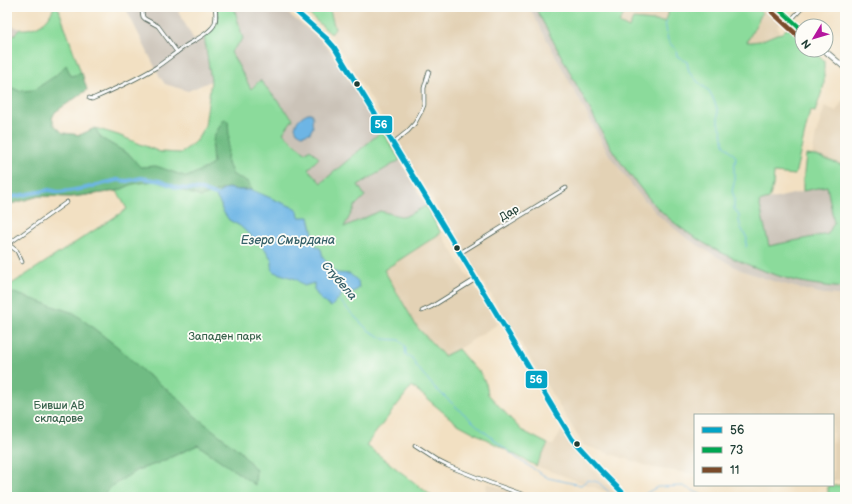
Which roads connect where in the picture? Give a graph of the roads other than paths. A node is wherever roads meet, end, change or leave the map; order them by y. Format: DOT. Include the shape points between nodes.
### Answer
graph roads {
  1 [pos="141,7"];
  2 [pos="215,7"];
  3 [pos="291,7"];
  4 [pos="777,7"];
  5 [pos="803,7"];
  6 [pos="791,20"];
  7 [pos="794,23"];
  8 [pos="177,52"];
  9 [pos="833,58"];
  10 [pos="845,68"];
  11 [pos="429,71"];
  12 [pos="90,98"];
  13 [pos="393,143"];
  14 [pos="566,188"];
  15 [pos="66,202"];
  16 [pos="8,245"];
  17 [pos="460,253"];
  18 [pos="22,262"];
  19 [pos="476,279"];
  20 [pos="422,311"];
  21 [pos="415,446"];
  22 [pos="530,497"];
  23 [pos="627,497"];
  1 -- 8 [label="street" via="143,17 158,26"];
  2 -- 8 [label="street" via="216,18 211,28"];
  3 -- 13 [label="street" via="334,46"];
  4 -- 6 [label="street"];
  5 -- 6 [label="street"];
  6 -- 7 [label="street"];
  8 -- 12 [label="street" via="116,89"];
  9 -- 10 [label="street"];
  11 -- 13 [label="street" via="422,110 408,131"];
  13 -- 17 [label="street"];
  14 -- 17 [label="street, Дар"];
  15 -- 16 [label="street"];
  16 -- 18 [label="street" via="17,252"];
  17 -- 19 [label="street"];
  19 -- 20 [label="street"];
  19 -- 23 [label="street" via="572,439"];
  21 -- 22 [label="street" via="448,466"];
}
